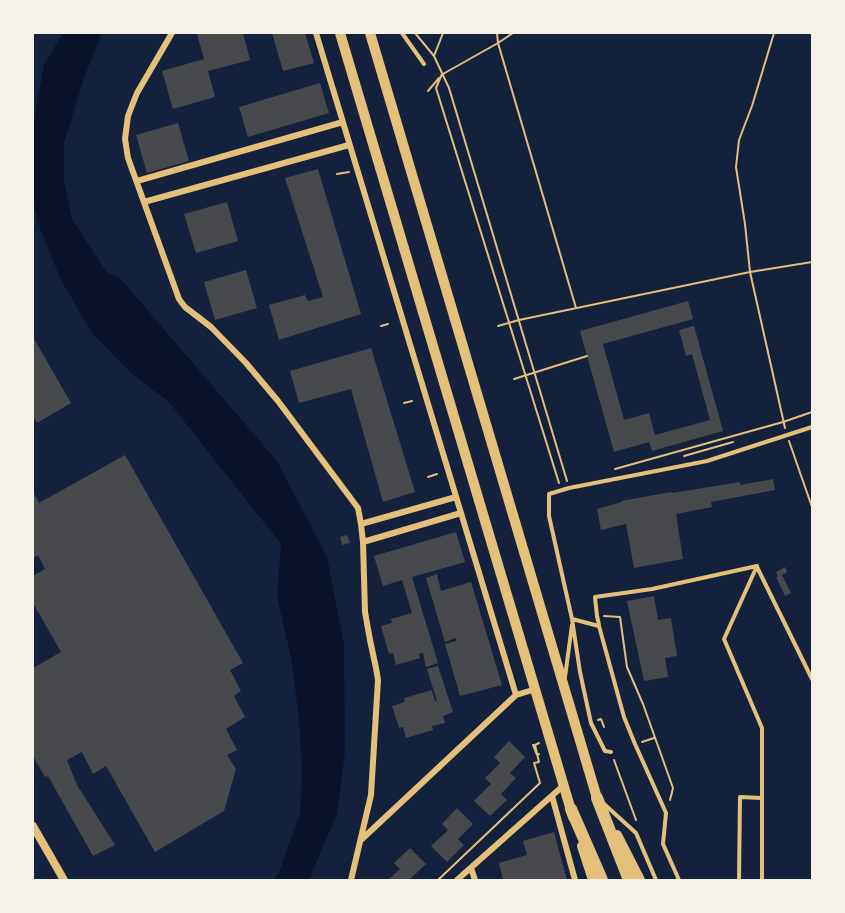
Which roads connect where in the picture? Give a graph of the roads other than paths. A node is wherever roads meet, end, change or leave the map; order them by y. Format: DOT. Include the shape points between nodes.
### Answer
graph roads {
  1 [pos="172,33"];
  2 [pos="316,33"];
  3 [pos="340,33"];
  4 [pos="369,33"];
  5 [pos="402,33"];
  6 [pos="424,64"];
  7 [pos="343,122"];
  8 [pos="349,145"];
  9 [pos="137,181"];
  10 [pos="144,202"];
  11 [pos="812,427"];
  12 [pos="456,497"];
  13 [pos="461,513"];
  14 [pos="361,524"];
  15 [pos="363,542"];
  16 [pos="757,566"];
  17 [pos="572,619"];
  18 [pos="600,626"];
  19 [pos="812,679"];
  20 [pos="564,687"];
  21 [pos="536,689"];
  22 [pos="516,695"];
  23 [pos="611,752"];
  24 [pos="564,785"];
  25 [pos="552,796"];
  26 [pos="597,798"];
  27 [pos="762,798"];
  28 [pos="571,808"];
  29 [pos="33,826"];
  30 [pos="361,840"];
  31 [pos="471,867"];
  32 [pos="64,880"];
  33 [pos="351,880"];
  34 [pos="457,880"];
  35 [pos="474,880"];
  36 [pos="575,880"];
  37 [pos="593,880"];
  38 [pos="603,880"];
  39 [pos="629,880"];
  40 [pos="639,880"];
  41 [pos="657,880"];
  42 [pos="680,880"];
  43 [pos="739,880"];
  44 [pos="762,880"];
  1 -- 9 [label="street" via="128,116 125,139"];
  2 -- 7 [label="street"];
  3 -- 21 [label="main road"];
  4 -- 20 [label="main road"];
  5 -- 6 [label="lane"];
  7 -- 8 [label="street"];
  7 -- 9 [label="street"];
  8 -- 10 [label="street"];
  8 -- 12 [label="street"];
  9 -- 10 [label="street"];
  10 -- 14 [label="street" via="185,307 211,327 278,401 358,508"];
  11 -- 17 [label="lane" via="707,461 549,494 549,516"];
  12 -- 13 [label="street"];
  12 -- 14 [label="street"];
  13 -- 15 [label="street"];
  13 -- 22 [label="street"];
  14 -- 15 [label="street"];
  15 -- 30 [label="street" via="365,612 378,680 371,795"];
  16 -- 18 [label="lane" via="595,597"];
  16 -- 19 [label="lane"];
  16 -- 27 [label="lane" via="724,639 762,728"];
  17 -- 18 [label="lane"];
  17 -- 20 [label="lane"];
  17 -- 23 [label="lane" via="591,723 605,751"];
  18 -- 42 [label="lane" via="624,717 666,814 663,844"];
  20 -- 26 [label="main road"];
  21 -- 22 [label="street"];
  21 -- 24 [label="main road"];
  22 -- 30 [label="street"];
  24 -- 25 [label="street"];
  24 -- 28 [label="main road"];
  25 -- 31 [label="street"];
  25 -- 36 [label="street"];
  26 -- 39 [label="highway"];
  26 -- 40 [label="main road"];
  26 -- 41 [label="lane" via="636,833"];
  27 -- 43 [label="lane" via="740,797"];
  27 -- 44 [label="lane"];
  28 -- 37 [label="main road"];
  28 -- 38 [label="highway"];
  29 -- 32 [label="street"];
  30 -- 33 [label="street"];
  31 -- 34 [label="street"];
  31 -- 35 [label="street"];
}
